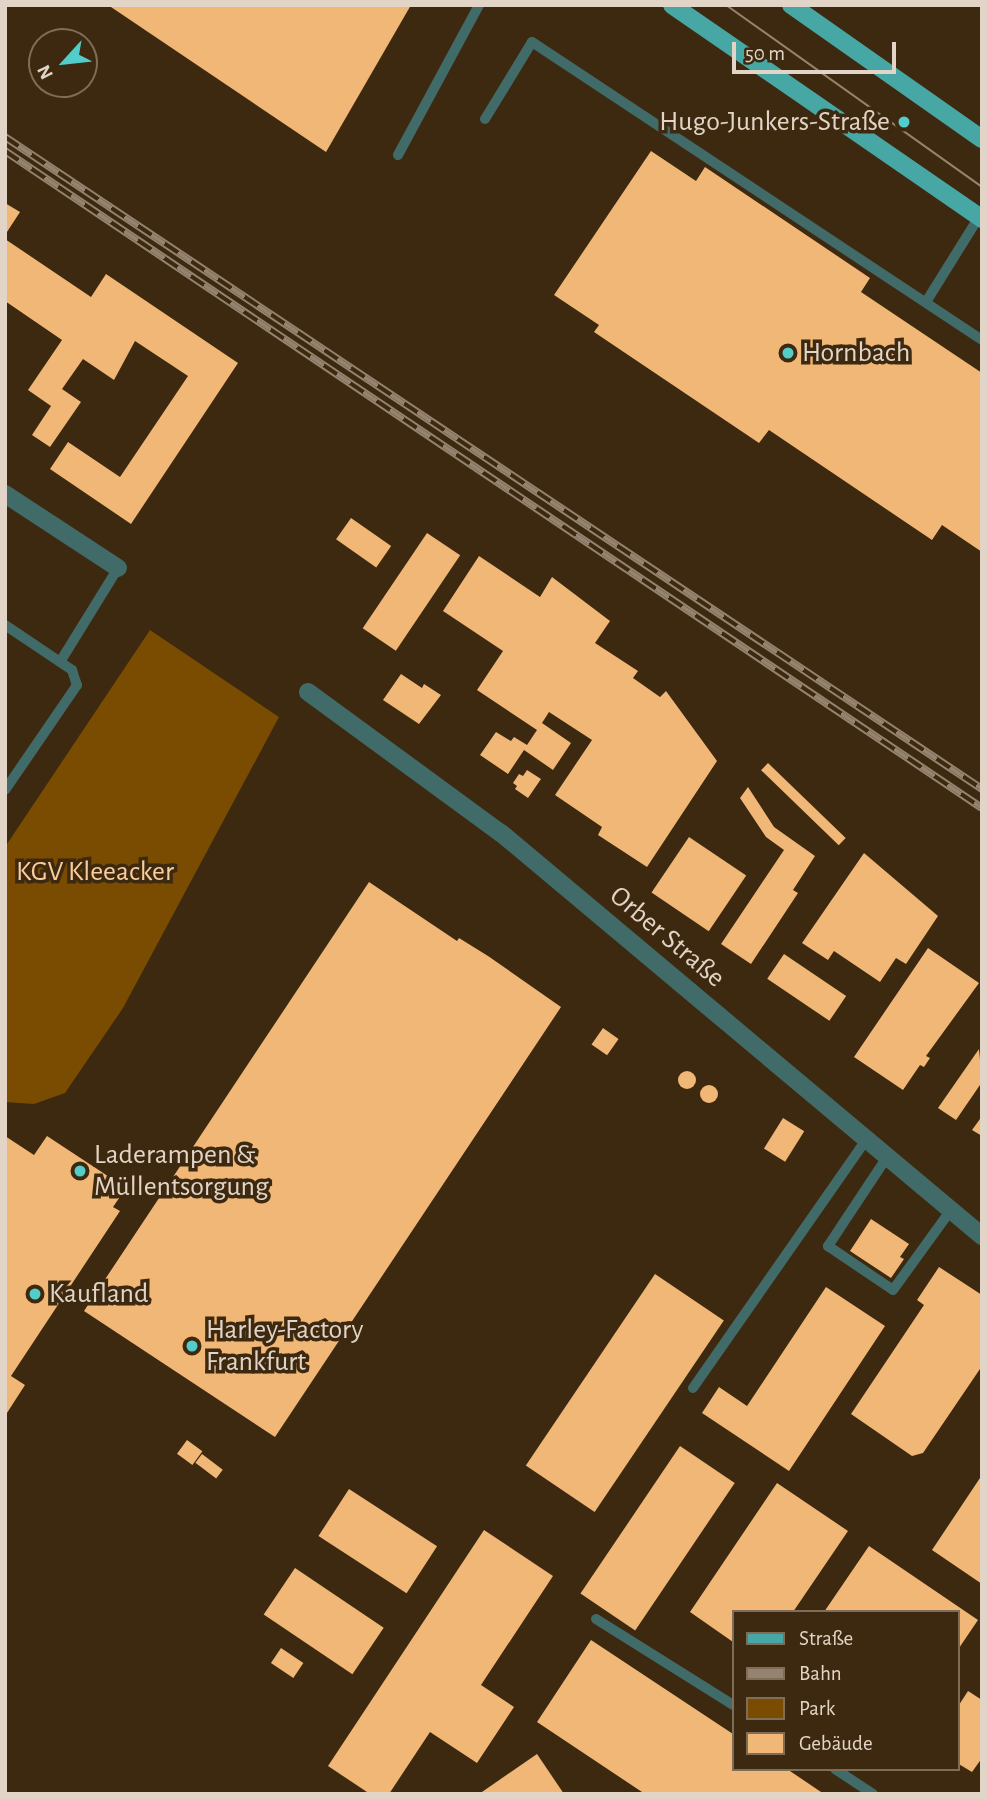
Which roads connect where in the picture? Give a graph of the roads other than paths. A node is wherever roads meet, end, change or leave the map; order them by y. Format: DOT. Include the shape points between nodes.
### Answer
graph roads {
  1 [pos="479,5"];
  2 [pos="672,5"];
  3 [pos="791,5"];
  4 [pos="485,119"];
  5 [pos="982,139"];
  6 [pos="398,155"];
  7 [pos="981,218"];
  8 [pos="926,302"];
  9 [pos="982,340"];
  10 [pos="5,494"];
  11 [pos="118,568"];
  12 [pos="5,625"];
  13 [pos="60,662"];
  14 [pos="308,692"];
  15 [pos="5,790"];
  16 [pos="867,1139"];
  17 [pos="887,1157"];
  18 [pos="951,1210"];
  19 [pos="982,1236"];
  20 [pos="693,1388"];
  21 [pos="596,1619"];
  22 [pos="732,1704"];
  23 [pos="838,1771"];
  24 [pos="873,1794"];
  1 -- 6 [label="lane"];
  2 -- 7 [label="main road"];
  3 -- 5 [label="main road"];
  4 -- 8 [label="lane" via="532,42"];
  7 -- 8 [label="lane"];
  8 -- 9 [label="lane"];
  10 -- 11 [label="street"];
  11 -- 13 [label="lane"];
  12 -- 13 [label="lane"];
  13 -- 15 [label="lane" via="72,670 77,685"];
  14 -- 16 [label="street, Orber Straße" via="501,832"];
  16 -- 17 [label="street, Orber Straße"];
  16 -- 20 [label="lane"];
  17 -- 18 [label="street, Orber Straße"];
  17 -- 18 [label="lane" via="828,1246 893,1290"];
  18 -- 19 [label="street, Orber Straße"];
  21 -- 22 [label="lane"];
  23 -- 24 [label="lane"];
}
